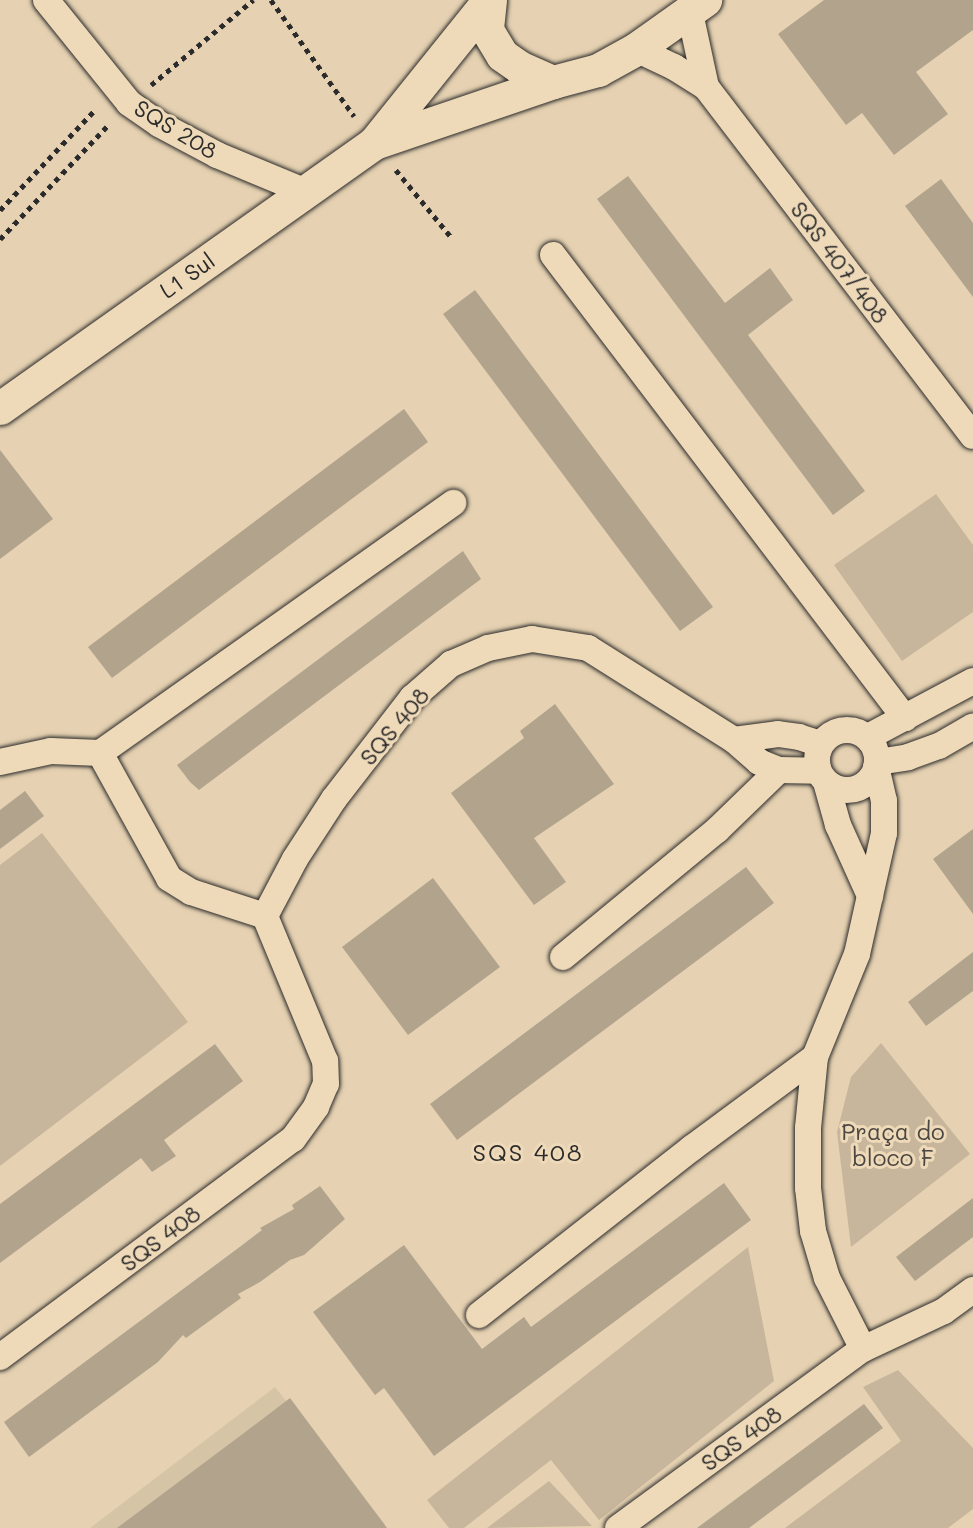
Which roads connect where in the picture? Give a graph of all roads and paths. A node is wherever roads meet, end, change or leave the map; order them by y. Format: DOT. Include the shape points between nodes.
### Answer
graph roads {
  1 [pos="46,0"];
  2 [pos="271,0"];
  3 [pos="464,0"];
  4 [pos="489,0"];
  5 [pos="698,6"];
  6 [pos="449,48"];
  7 [pos="636,49"];
  8 [pos="553,82"];
  9 [pos="706,87"];
  10 [pos="116,88"];
  11 [pos="374,143"];
  12 [pos="304,191"];
  13 [pos="0,210"];
  14 [pos="452,238"];
  15 [pos="553,255"];
  16 [pos="0,408"];
  17 [pos="973,436"];
  18 [pos="453,503"];
  19 [pos="973,681"];
  20 [pos="905,718"];
  21 [pos="973,726"];
  22 [pos="868,737"];
  23 [pos="734,740"];
  24 [pos="820,744"];
  25 [pos="100,753"];
  26 [pos="0,762"];
  27 [pos="877,764"];
  28 [pos="779,770"];
  29 [pos="822,776"];
  30 [pos="870,896"];
  31 [pos="265,916"];
  32 [pos="563,957"];
  33 [pos="815,1057"];
  34 [pos="973,1290"];
  35 [pos="479,1315"];
  36 [pos="863,1349"];
  37 [pos="0,1357"];
  38 [pos="618,1528"];
  1 -- 10 [label="street, SQS 208"];
  2 -- 11 [label="path"];
  3 -- 6 [label="street"];
  4 -- 6 [label="street, L1 Sul"];
  4 -- 8 [label="street" via="487,30 502,55"];
  5 -- 7 [label="street, L1 Sul"];
  5 -- 9 [label="street, SQS 407/408"];
  6 -- 11 [label="street, L1 Sul"];
  7 -- 8 [label="street, L1 Sul" via="598,70"];
  7 -- 9 [label="street, SQS 407/408"];
  8 -- 11 [label="street, L1 Sul"];
  9 -- 17 [label="street, SQS 407/408"];
  10 -- 12 [label="street, SQS 208" via="159,124 217,155"];
  10 -- 13 [label="path"];
  11 -- 12 [label="street, L1 Sul"];
  11 -- 14 [label="path"];
  12 -- 16 [label="street, L1 Sul"];
  15 -- 20 [label="street"];
  18 -- 25 [label="street"];
  19 -- 20 [label="street"];
  20 -- 22 [label="street"];
  21 -- 27 [label="street" via="939,747"];
  22 -- 24 [label="street" via="843,730"];
  22 -- 27 [label="street" via="876,749"];
  23 -- 24 [label="street" via="778,734"];
  23 -- 28 [label="street, SQS 408" via="759,762"];
  23 -- 31 [label="street, SQS 408" via="588,648 532,639 488,648 451,664 412,698 334,800"];
  24 -- 29 [label="street" via="817,757"];
  25 -- 26 [label="street" via="51,751"];
  25 -- 31 [label="street" via="169,878 191,892"];
  27 -- 29 [label="street" via="874,775 852,790 838,789"];
  27 -- 30 [label="street" via="884,833"];
  28 -- 29 [label="street, SQS 408"];
  28 -- 32 [label="street" via="717,830"];
  29 -- 30 [label="street"];
  30 -- 33 [label="street" via="857,954"];
  31 -- 37 [label="street, SQS 408" via="325,1061 326,1084 316,1107 293,1139"];
  33 -- 35 [label="street"];
  33 -- 36 [label="street" via="808,1128 813,1231 827,1278"];
  34 -- 36 [label="street, SQS 408" via="944,1311"];
  36 -- 38 [label="street, SQS 408"];
}
